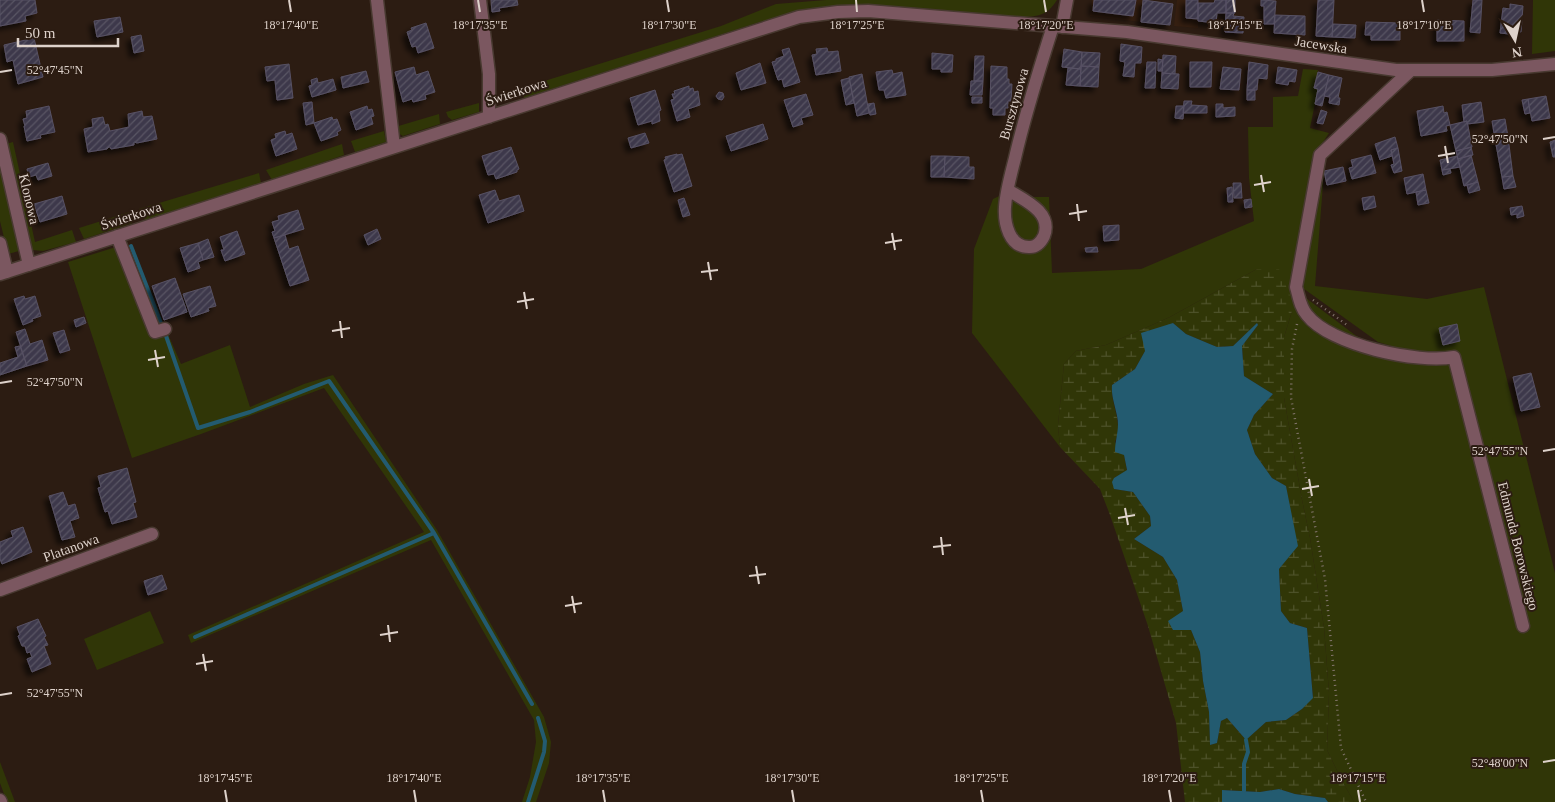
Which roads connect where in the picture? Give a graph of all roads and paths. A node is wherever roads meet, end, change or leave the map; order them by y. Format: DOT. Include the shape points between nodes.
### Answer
graph roads {
  1 [pos="377,0"];
  2 [pos="480,0"];
  3 [pos="1067,0"];
  4 [pos="1058,26"];
  5 [pos="1555,64"];
  6 [pos="1410,71"];
  7 [pos="489,117"];
  8 [pos="0,139"];
  9 [pos="394,147"];
  10 [pos="1008,190"];
  11 [pos="117,236"];
  12 [pos="0,243"];
  13 [pos="29,265"];
  14 [pos="4,273"];
  15 [pos="1296,287"];
  16 [pos="1298,321"];
  17 [pos="165,329"];
  18 [pos="1352,330"];
  19 [pos="152,534"];
  20 [pos="0,590"];
  21 [pos="1523,626"];
  22 [pos="1366,802"];
  1 -- 9 [label="street"];
  2 -- 7 [label="street" via="489,74"];
  3 -- 4 [label="street, Bursztynowa"];
  4 -- 6 [label="street, Jacewska"];
  4 -- 7 [label="street, Świerkowa" via="868,11 798,17"];
  4 -- 10 [label="street, Bursztynowa" via="1025,115"];
  5 -- 6 [label="street, Jacewska" via="1492,70"];
  6 -- 15 [label="street" via="1320,154"];
  7 -- 9 [label="street, Świerkowa"];
  8 -- 13 [label="street, Klonowa"];
  9 -- 11 [label="street, Świerkowa"];
  11 -- 13 [label="street, Świerkowa"];
  11 -- 17 [label="street" via="155,332"];
  12 -- 14 [label="street"];
  13 -- 14 [label="street, Świerkowa"];
  15 -- 18 [label="path"];
  15 -- 21 [label="street, Edmunda Borowskiego" via="1307,316 1320,327 1346,340 1403,355 1440,360 1454,357"];
  16 -- 22 [label="path" via="1292,349 1291,398 1325,579 1341,748"];
  19 -- 20 [label="street, Platanowa"];
}
